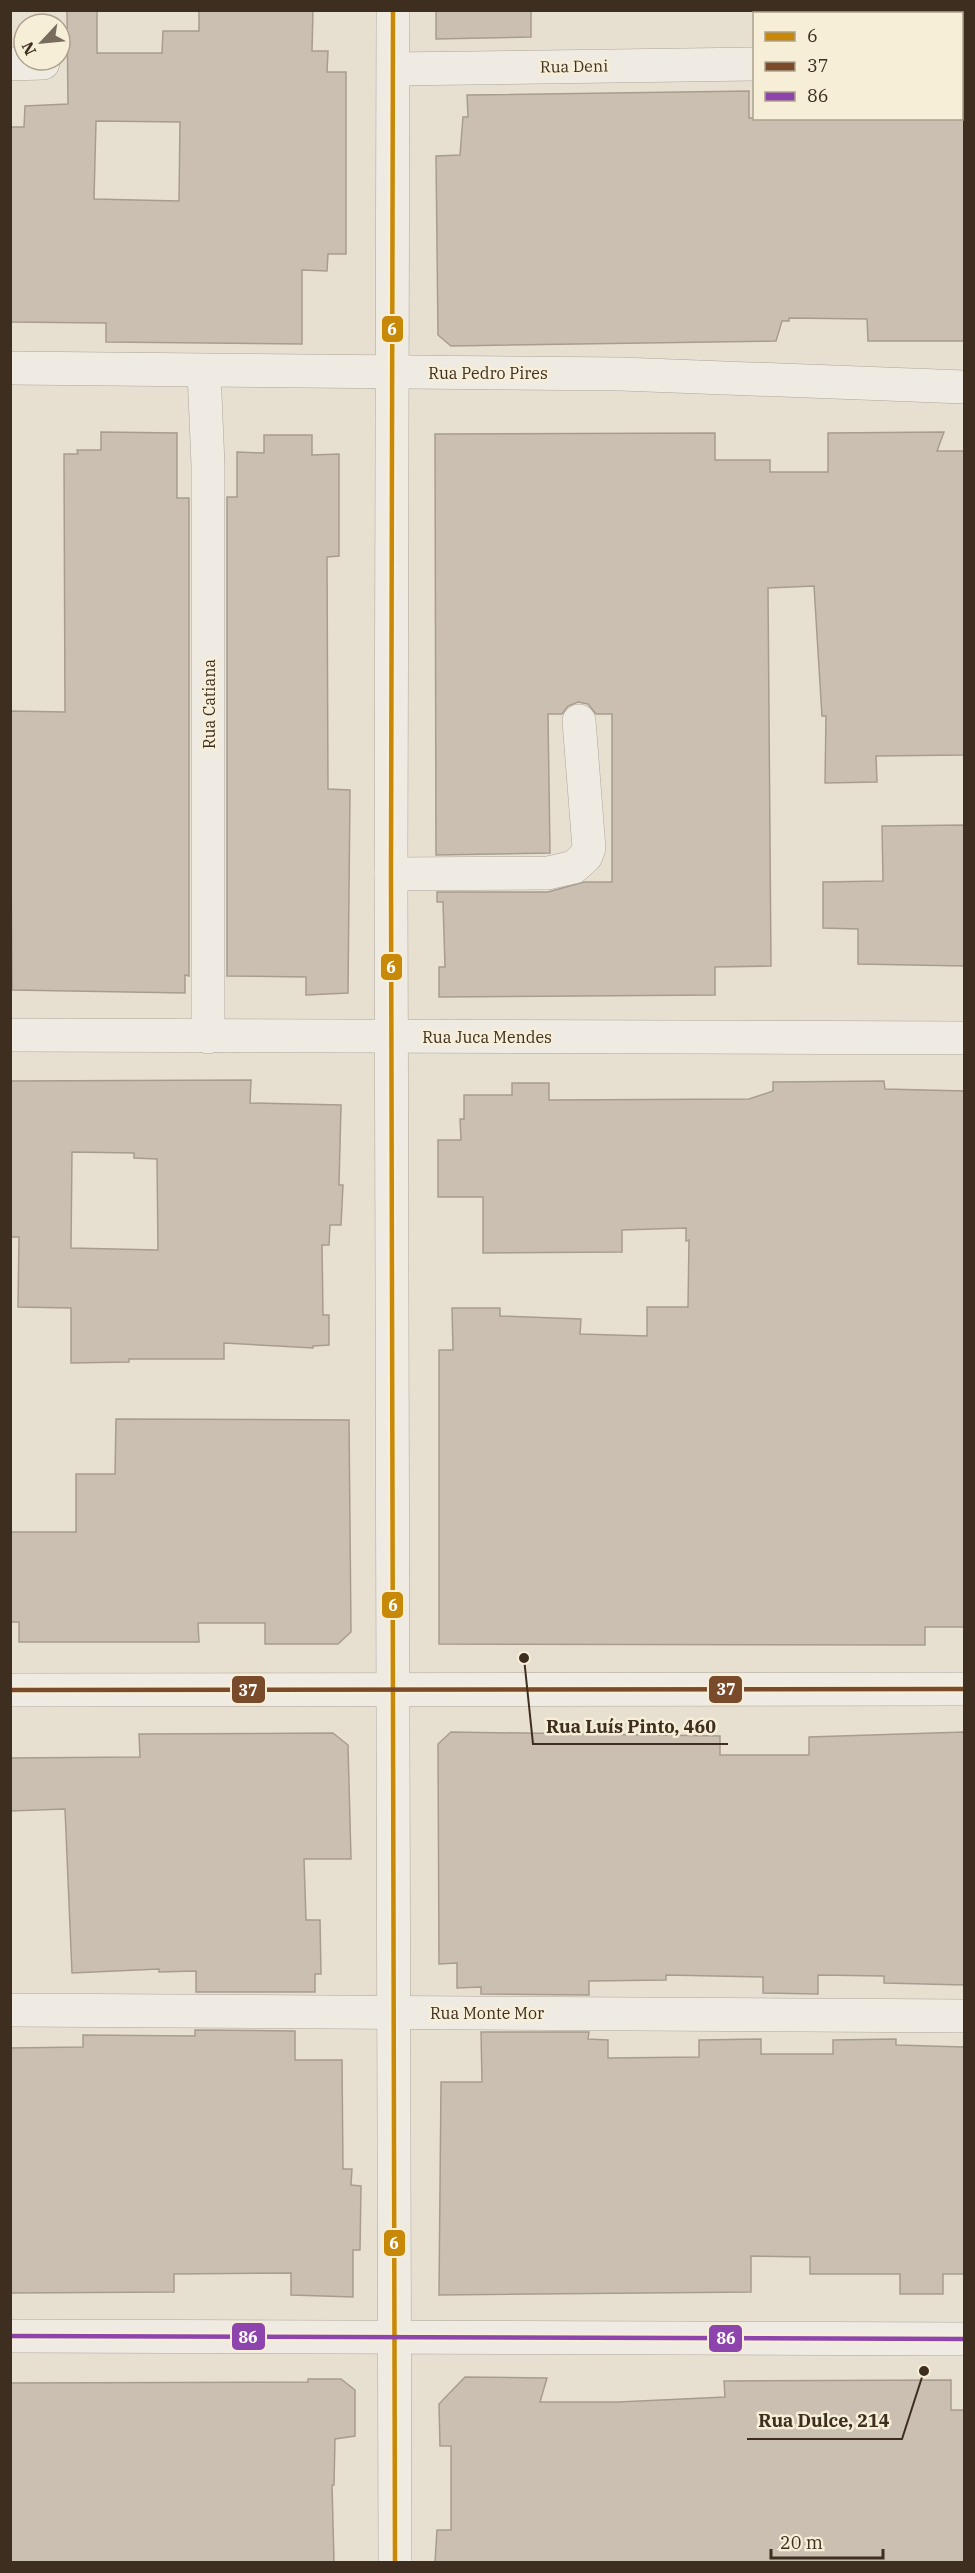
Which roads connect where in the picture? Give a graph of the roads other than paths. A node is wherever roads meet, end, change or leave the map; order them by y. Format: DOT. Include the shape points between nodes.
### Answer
graph roads {
  1 [pos="393,10"];
  2 [pos="753,64"];
  3 [pos="394,69"];
  4 [pos="10,368"];
  5 [pos="204,371"];
  6 [pos="392,372"];
  7 [pos="964,387"];
  8 [pos="579,721"];
  9 [pos="391,874"];
  10 [pos="10,1035"];
  11 [pos="208,1037"];
  12 [pos="392,1037"];
  13 [pos="964,1038"];
  14 [pos="964,1689"];
  15 [pos="10,1690"];
  16 [pos="393,1690"];
  17 [pos="10,2010"];
  18 [pos="394,2013"];
  19 [pos="964,2016"];
  20 [pos="10,2336"];
  21 [pos="394,2337"];
  22 [pos="964,2339"];
  23 [pos="395,2562"];
  1 -- 3 [label="street"];
  2 -- 3 [label="street, Rua Deni"];
  3 -- 6 [label="street"];
  4 -- 5 [label="street, Rua Pedro Pires"];
  5 -- 6 [label="street, Rua Pedro Pires"];
  5 -- 11 [label="street, Rua Catiana" via="208,465"];
  6 -- 7 [label="street, Rua Pedro Pires" via="621,374"];
  6 -- 9 [label="street"];
  8 -- 9 [label="street" via="590,848 574,867 548,873"];
  9 -- 12 [label="street"];
  10 -- 11 [label="street, Rua Juca Mendes"];
  11 -- 12 [label="street, Rua Juca Mendes"];
  12 -- 13 [label="street, Rua Juca Mendes"];
  12 -- 16 [label="street"];
  14 -- 16 [label="street"];
  15 -- 16 [label="street"];
  16 -- 18 [label="street"];
  17 -- 18 [label="street, Rua Monte Mor"];
  18 -- 19 [label="street, Rua Monte Mor"];
  18 -- 21 [label="street"];
  20 -- 21 [label="street"];
  21 -- 22 [label="street"];
  21 -- 23 [label="street"];
}
